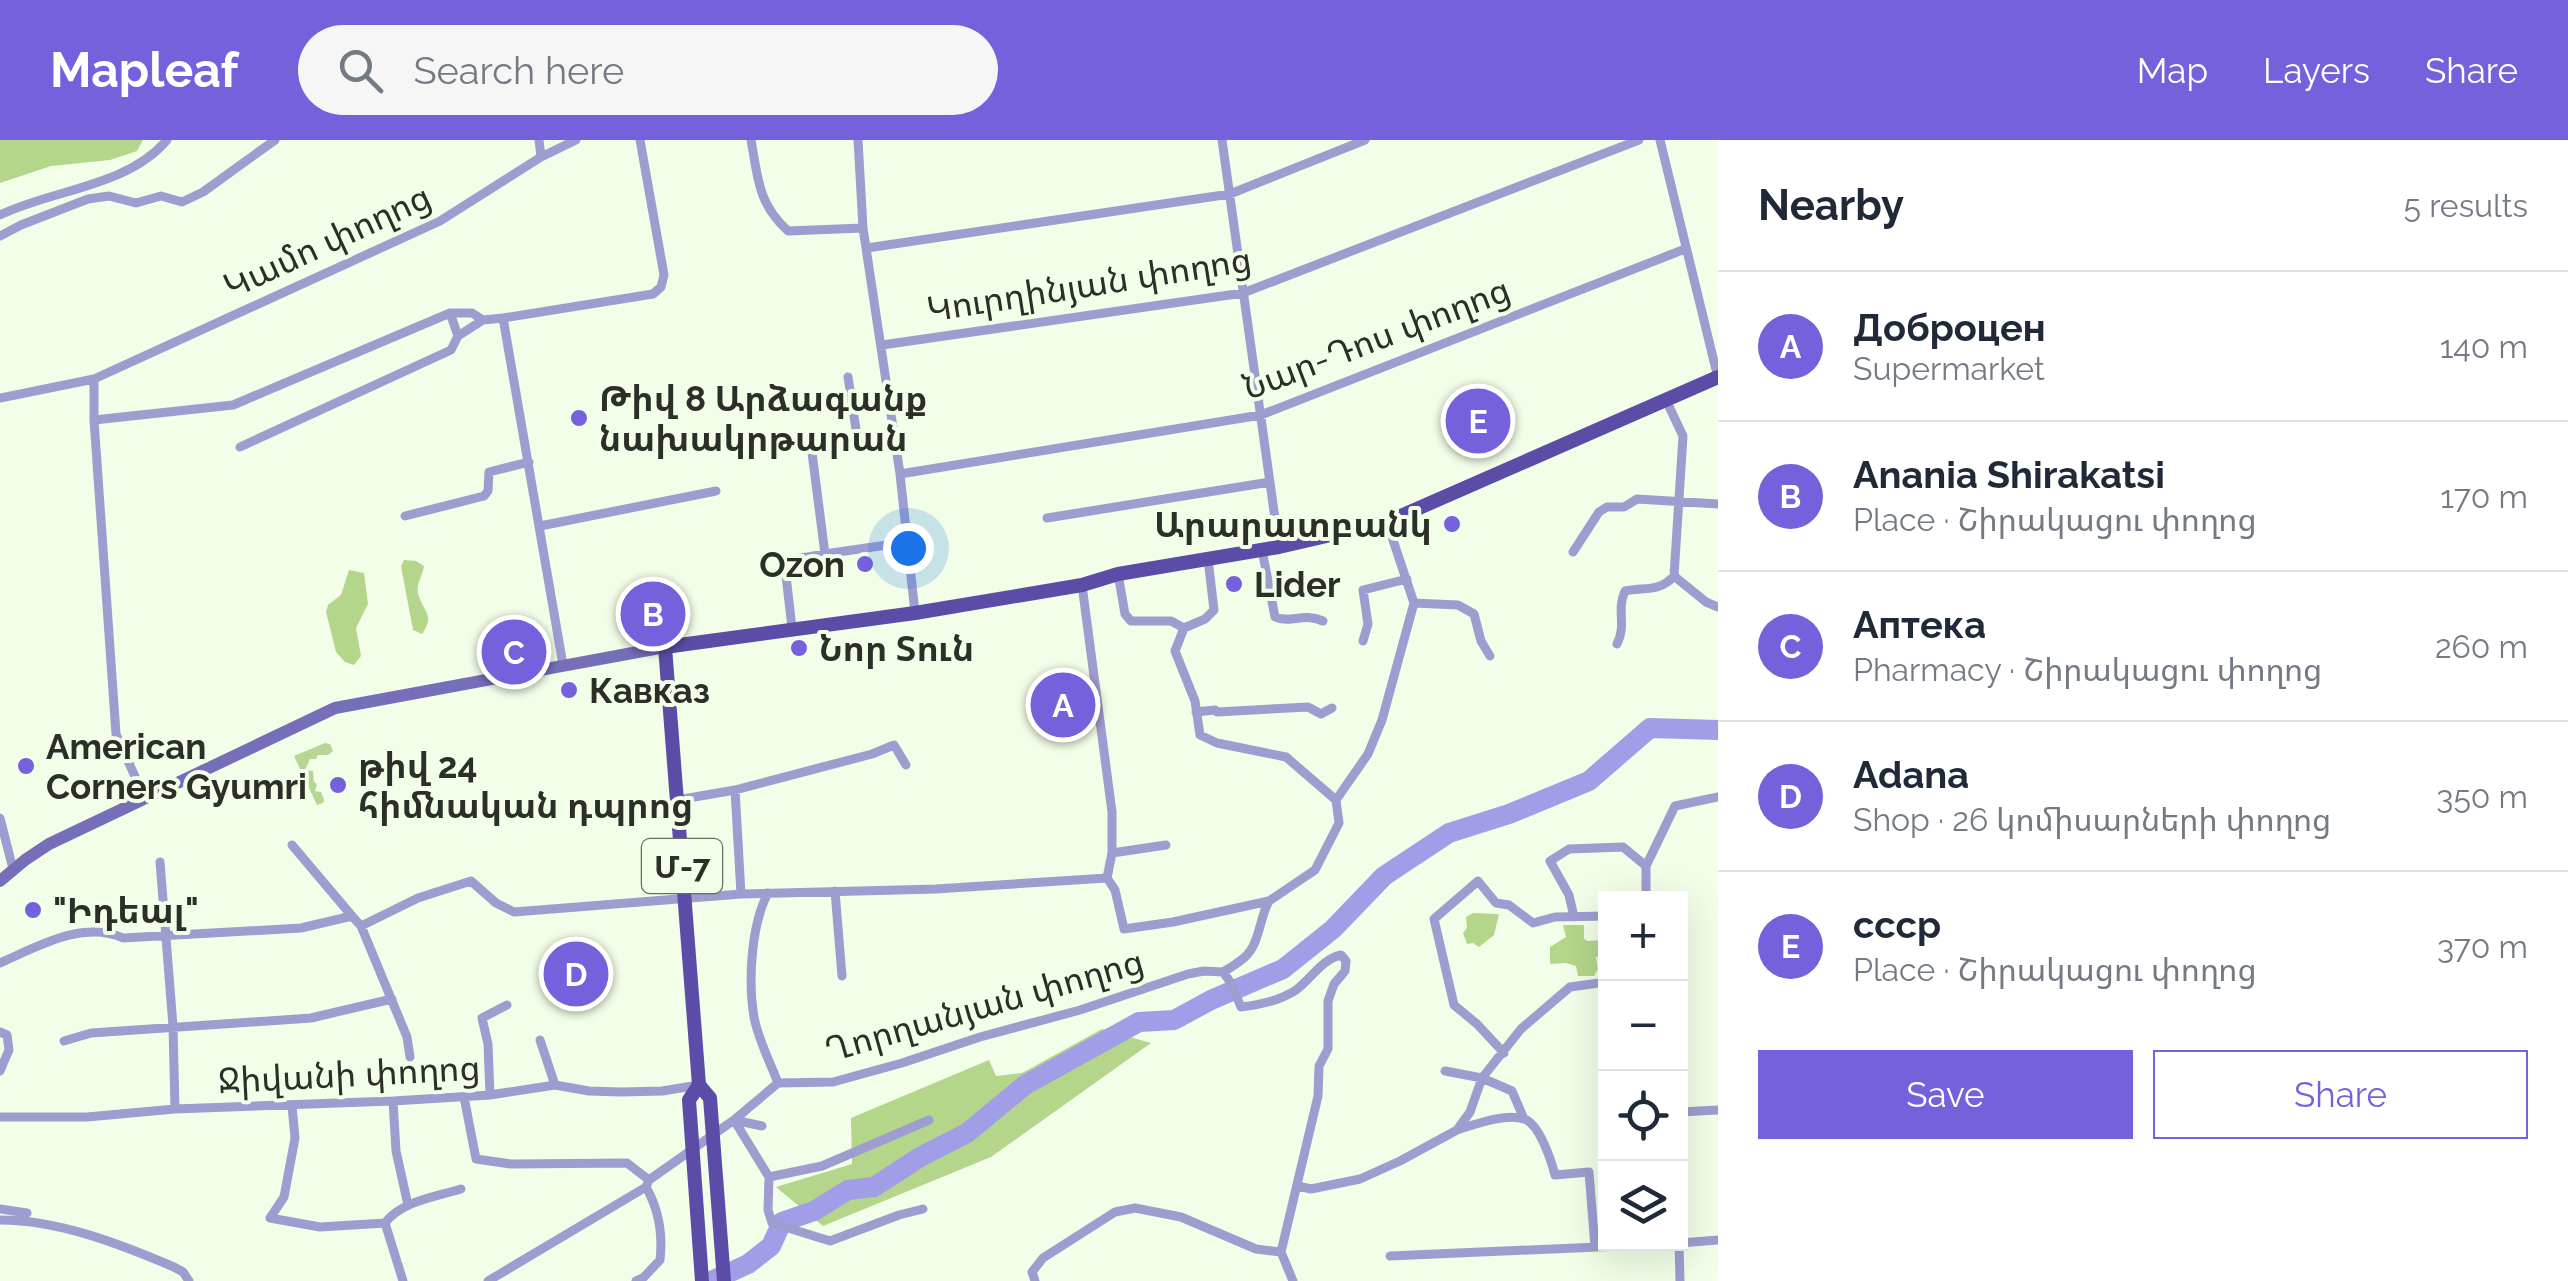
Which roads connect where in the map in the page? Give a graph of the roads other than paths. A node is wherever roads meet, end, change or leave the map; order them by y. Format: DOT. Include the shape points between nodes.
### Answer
graph roads {
  1 [pos="167,140"];
  2 [pos="275,140"];
  3 [pos="538,140"];
  4 [pos="576,140"];
  5 [pos="640,140"];
  6 [pos="751,140"];
  7 [pos="872,140"];
  8 [pos="1222,140"];
  9 [pos="1365,140"];
  10 [pos="1639,140"];
  11 [pos="1660,140"];
  12 [pos="858,141"];
  13 [pos="541,157"];
  14 [pos="1230,194"];
  15 [pos="0,215"];
  16 [pos="864,228"];
  17 [pos="0,236"];
  18 [pos="866,248"];
  19 [pos="1685,249"];
  20 [pos="1243,293"];
  21 [pos="450,313"];
  22 [pos="503,318"];
  23 [pos="483,320"];
  24 [pos="458,336"];
  25 [pos="882,345"];
  26 [pos="848,377"];
  27 [pos="1718,378"];
  28 [pos="94,379"];
  29 [pos="0,398"];
  30 [pos="1666,400"];
  31 [pos="1261,415"];
  32 [pos="94,420"];
  33 [pos="894,433"];
  34 [pos="857,436"];
  35 [pos="240,447"];
  36 [pos="529,462"];
  37 [pos="900,474"];
  38 [pos="1270,482"];
  39 [pos="716,491"];
  40 [pos="1680,502"];
  41 [pos="1718,504"];
  42 [pos="406,516"];
  43 [pos="1047,518"];
  44 [pos="1387,522"];
  45 [pos="540,526"];
  46 [pos="907,542"];
  47 [pos="1279,547"];
  48 [pos="1262,550"];
  49 [pos="1573,552"];
  50 [pos="826,554"];
  51 [pos="1208,559"];
  52 [pos="1118,574"];
  53 [pos="1674,576"];
  54 [pos="1408,579"];
  55 [pos="1082,585"];
  56 [pos="1718,594"];
  57 [pos="1706,602"];
  58 [pos="1414,604"];
  59 [pos="1718,607"];
  60 [pos="915,613"];
  61 [pos="1323,621"];
  62 [pos="792,628"];
  63 [pos="1184,628"];
  64 [pos="1363,641"];
  65 [pos="1617,644"];
  66 [pos="665,647"];
  67 [pos="1490,656"];
  68 [pos="563,665"];
  69 [pos="1332,708"];
  70 [pos="1196,712"];
  71 [pos="906,765"];
  72 [pos="735,790"];
  73 [pos="1718,797"];
  74 [pos="145,799"];
  75 [pos="677,800"];
  76 [pos="1336,800"];
  77 [pos="0,818"];
  78 [pos="292,845"];
  79 [pos="1166,845"];
  80 [pos="1112,853"];
  81 [pos="160,862"];
  82 [pos="1646,866"];
  83 [pos="13,868"];
  84 [pos="1107,878"];
  85 [pos="0,880"];
  86 [pos="835,891"];
  87 [pos="1646,891"];
  88 [pos="740,894"];
  89 [pos="768,894"];
  90 [pos="684,898"];
  91 [pos="1269,901"];
  92 [pos="352,916"];
  93 [pos="1598,916"];
  94 [pos="1574,917"];
  95 [pos="361,926"];
  96 [pos="168,936"];
  97 [pos="0,964"];
  98 [pos="1222,972"];
  99 [pos="842,976"];
  100 [pos="1598,983"];
  101 [pos="392,999"];
  102 [pos="507,1005"];
  103 [pos="173,1026"];
  104 [pos="0,1032"];
  105 [pos="540,1040"];
  106 [pos="64,1041"];
  107 [pos="1504,1053"];
  108 [pos="410,1057"];
  109 [pos="0,1070"];
  110 [pos="1445,1071"];
  111 [pos="1482,1078"];
  112 [pos="778,1083"];
  113 [pos="556,1085"];
  114 [pos="699,1086"];
  115 [pos="490,1096"];
  116 [pos="464,1097"];
  117 [pos="393,1101"];
  118 [pos="292,1106"];
  119 [pos="175,1110"];
  120 [pos="1718,1110"];
  121 [pos="1688,1112"];
  122 [pos="0,1118"];
  123 [pos="1524,1119"];
  124 [pos="734,1120"];
  125 [pos="928,1120"];
  126 [pos="762,1126"];
  127 [pos="1457,1130"];
  128 [pos="768,1177"];
  129 [pos="647,1184"];
  130 [pos="1298,1186"];
  131 [pos="461,1189"];
  132 [pos="408,1204"];
  133 [pos="0,1209"];
  134 [pos="922,1210"];
  135 [pos="27,1213"];
  136 [pos="0,1220"];
  137 [pos="385,1223"];
  138 [pos="1718,1240"];
  139 [pos="1688,1242"];
  140 [pos="1594,1247"];
  141 [pos="1598,1247"];
  142 [pos="1680,1251"];
  143 [pos="1281,1252"];
  144 [pos="1390,1256"];
  145 [pos="189,1281"];
  146 [pos="404,1281"];
  147 [pos="488,1281"];
  148 [pos="636,1281"];
  149 [pos="702,1281"];
  150 [pos="724,1281"];
  151 [pos="1035,1281"];
  152 [pos="1293,1281"];
  153 [pos="1680,1281"];
  1 -- 15 [label="street" via="154,156 121,174"];
  2 -- 17 [label="street" via="182,202 161,196 136,204 109,196 88,199"];
  3 -- 13 [label="street"];
  4 -- 13 [label="street, Կամո փողոց"];
  5 -- 22 [label="street" via="661,286 652,294"];
  6 -- 16 [label="street" via="761,197 788,231"];
  7 -- 12 [label="street"];
  8 -- 14 [label="street"];
  9 -- 14 [label="street"];
  10 -- 20 [label="street, Կուրղինյան փողոց"];
  11 -- 19 [label="street"];
  12 -- 16 [label="street"];
  13 -- 28 [label="street, Կամո փողոց" via="440,221"];
  14 -- 18 [label="street"];
  14 -- 20 [label="street"];
  16 -- 18 [label="street"];
  18 -- 25 [label="street"];
  19 -- 27 [label="street"];
  19 -- 31 [label="street, Նար-Դոս փողոց"];
  20 -- 25 [label="street, Կուրղինյան փողոց"];
  20 -- 31 [label="street"];
  21 -- 23 [label="street"];
  21 -- 24 [label="street"];
  21 -- 32 [label="street" via="233,405"];
  22 -- 23 [label="street"];
  22 -- 36 [label="street"];
  23 -- 24 [label="street"];
  24 -- 35 [label="street" via="451,350"];
  25 -- 33 [label="street"];
  26 -- 34 [label="street"];
  27 -- 30 [label="main road"];
  28 -- 29 [label="street, Կամո փողոց"];
  28 -- 32 [label="street"];
  30 -- 40 [label="street" via="1683,436"];
  30 -- 44 [label="main road"];
  31 -- 37 [label="street, Նար-Դոս փողոց"];
  31 -- 38 [label="street"];
  32 -- 74 [label="street" via="116,734"];
  33 -- 34 [label="street"];
  33 -- 37 [label="street"];
  34 -- 50 [label="street" via="811,445"];
  36 -- 42 [label="street" via="489,472 484,496"];
  36 -- 45 [label="street"];
  37 -- 46 [label="street"];
  38 -- 43 [label="street"];
  38 -- 47 [label="street"];
  39 -- 45 [label="street"];
  40 -- 41 [label="street"];
  40 -- 49 [label="street" via="1638,499 1607,508"];
  40 -- 53 [label="street"];
  44 -- 47 [label="main road"];
  44 -- 54 [label="street"];
  45 -- 68 [label="street"];
  46 -- 50 [label="street"];
  46 -- 60 [label="street"];
  47 -- 48 [label="main road"];
  48 -- 51 [label="main road"];
  48 -- 61 [label="street" via="1276,617"];
  50 -- 62 [label="street" via="790,560 785,567"];
  51 -- 52 [label="main road"];
  51 -- 63 [label="street" via="1214,610"];
  52 -- 55 [label="main road"];
  52 -- 63 [label="street" via="1124,614 1132,621 1172,621"];
  53 -- 57 [label="street"];
  53 -- 65 [label="street" via="1658,588 1625,591"];
  54 -- 58 [label="street"];
  54 -- 64 [label="street" via="1363,590"];
  55 -- 60 [label="main road"];
  55 -- 80 [label="street"];
  56 -- 57 [label="street"];
  57 -- 59 [label="street"];
  58 -- 67 [label="street" via="1478,612 1480,641"];
  58 -- 76 [label="street" via="1382,720"];
  60 -- 62 [label="main road"];
  62 -- 66 [label="main road"];
  63 -- 70 [label="street" via="1176,651"];
  66 -- 68 [label="main road"];
  66 -- 75 [label="main road, Մ-7"];
  68 -- 74 [label="main road" via="335,708"];
  69 -- 70 [label="street" via="1321,714 1308,708"];
  70 -- 76 [label="street" via="1200,735 1286,757"];
  71 -- 72 [label="street" via="894,745"];
  72 -- 75 [label="street"];
  72 -- 88 [label="street"];
  73 -- 82 [label="street" via="1676,806"];
  74 -- 83 [label="main road"];
  75 -- 90 [label="main road, Մ-7"];
  76 -- 91 [label="street" via="1339,823 1315,870"];
  77 -- 83 [label="street"];
  78 -- 92 [label="street"];
  79 -- 80 [label="street"];
  80 -- 84 [label="street"];
  81 -- 96 [label="street"];
  82 -- 87 [label="street"];
  82 -- 94 [label="street" via="1623,847 1569,849 1550,861"];
  83 -- 85 [label="main road"];
  84 -- 86 [label="street"];
  84 -- 91 [label="street" via="1124,929"];
  86 -- 89 [label="street"];
  86 -- 99 [label="street"];
  88 -- 89 [label="street"];
  88 -- 90 [label="street"];
  89 -- 112 [label="street" via="750,985 754,1020"];
  90 -- 95 [label="street" via="514,912 472,881"];
  90 -- 114 [label="main road, Մ-7"];
  91 -- 98 [label="street" via="1256,941"];
  92 -- 95 [label="street"];
  92 -- 96 [label="street" via="301,928"];
  93 -- 94 [label="street"];
  94 -- 107 [label="street" via="1533,924 1510,905 1496,904 1478,881 1434,919 1454,1005"];
  95 -- 101 [label="street"];
  96 -- 97 [label="street" via="66,934"];
  96 -- 103 [label="street"];
  98 -- 112 [label="street, Ղորղանյան փողոց" via="1152,985 832,1082"];
  98 -- 130 [label="street" via="1240,1007 1294,992 1332,957 1346,961 1328,1001 1328,1049 1319,1066"];
  100 -- 107 [label="street" via="1570,987"];
  101 -- 103 [label="street" via="311,1018"];
  101 -- 108 [label="street"];
  102 -- 115 [label="street" via="482,1018"];
  103 -- 106 [label="street"];
  103 -- 119 [label="street"];
  104 -- 109 [label="street" via="9,1050"];
  105 -- 113 [label="street"];
  107 -- 111 [label="street"];
  110 -- 111 [label="street"];
  111 -- 123 [label="street" via="1512,1091"];
  111 -- 127 [label="street"];
  112 -- 124 [label="street"];
  113 -- 114 [label="street, Ջիվանի փողոց" via="621,1092"];
  113 -- 115 [label="street, Ջիվանի փողոց"];
  114 -- 149 [label="main road, Մ-7, bridge" via="689,1100"];
  114 -- 150 [label="main road, Մ-7, bridge" via="710,1098"];
  115 -- 116 [label="street, Ջիվանի փողոց"];
  116 -- 117 [label="street, Ջիվանի փողոց"];
  116 -- 129 [label="street" via="476,1159 628,1164"];
  117 -- 118 [label="street, Ջիվանի փողոց"];
  117 -- 132 [label="street"];
  118 -- 119 [label="street, Ջիվանի փողոց"];
  118 -- 137 [label="street" via="295,1138 284,1196 270,1218 320,1228"];
  119 -- 122 [label="street, Ջիվանի փողոց"];
  120 -- 121 [label="street"];
  123 -- 127 [label="street"];
  123 -- 140 [label="street" via="1534,1126 1555,1174 1590,1172"];
  124 -- 126 [label="street"];
  124 -- 128 [label="street"];
  124 -- 129 [label="street"];
  125 -- 128 [label="street" via="822,1166"];
  127 -- 130 [label="street" via="1360,1180"];
  128 -- 134 [label="street" via="772,1223 830,1241"];
  129 -- 147 [label="street"];
  129 -- 148 [label="street" via="661,1228 660,1260"];
  130 -- 143 [label="street"];
  131 -- 132 [label="street"];
  132 -- 137 [label="street"];
  133 -- 135 [label="street"];
  136 -- 145 [label="street" via="30,1220 124,1248 174,1266"];
  137 -- 146 [label="street"];
  138 -- 139 [label="street"];
  140 -- 141 [label="street"];
  140 -- 144 [label="street"];
  142 -- 153 [label="street"];
  143 -- 151 [label="street" via="1256,1250 1181,1217 1134,1208 1115,1212 1043,1258 1032,1272"];
  143 -- 152 [label="street"];
}
